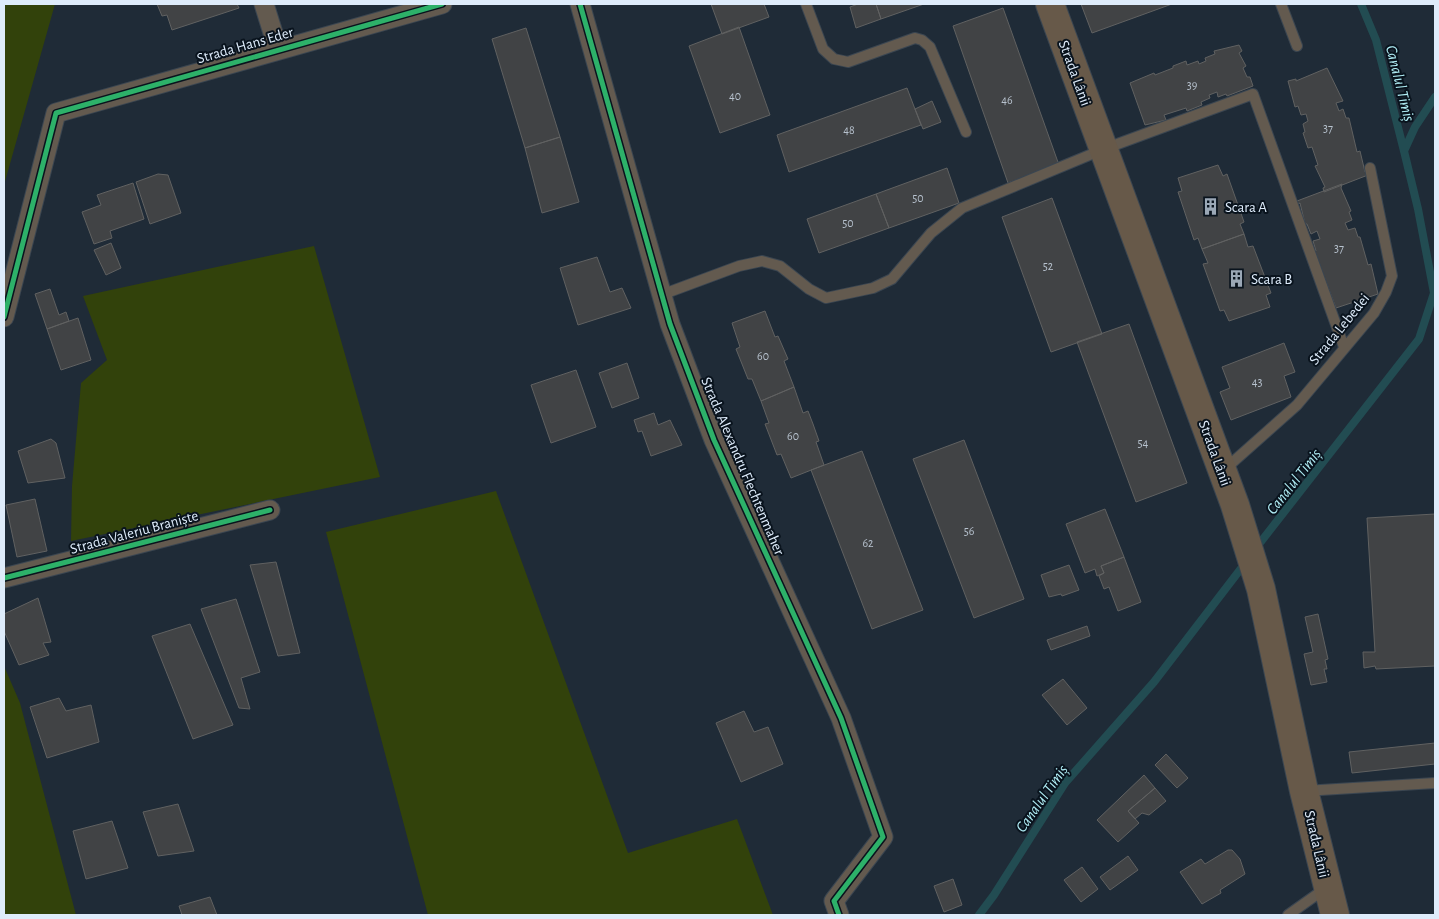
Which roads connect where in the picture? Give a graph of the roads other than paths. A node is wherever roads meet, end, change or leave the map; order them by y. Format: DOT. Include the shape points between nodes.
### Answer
graph roads {
  1 [pos="264,4"];
  2 [pos="442,4"];
  3 [pos="580,4"];
  4 [pos="806,4"];
  5 [pos="1050,4"];
  6 [pos="1281,4"];
  7 [pos="1297,46"];
  8 [pos="278,49"];
  9 [pos="966,132"];
  10 [pos="1104,149"];
  11 [pos="1370,168"];
  12 [pos="661,295"];
  13 [pos="4,317"];
  14 [pos="1344,347"];
  15 [pos="1222,472"];
  16 [pos="270,510"];
  17 [pos="4,578"];
  18 [pos="1435,783"];
  19 [pos="1304,791"];
  20 [pos="1331,908"];
  21 [pos="839,915"];
  22 [pos="1288,915"];
  1 -- 8 [label="street"];
  2 -- 8 [label="street, Strada Hans Eder"];
  3 -- 12 [label="street, Strada Alexandru Flechtenmaher"];
  4 -- 9 [label="lane" via="824,49 834,58 848,62 915,38 922,40 930,48"];
  5 -- 10 [label="main road, Strada Lânii"];
  6 -- 7 [label="lane"];
  8 -- 13 [label="street, Strada Hans Eder" via="56,113"];
  10 -- 12 [label="lane" via="962,208 931,233 892,279 873,288 826,298 780,266 762,260"];
  10 -- 14 [label="lane" via="1253,94"];
  10 -- 15 [label="main road, Strada Lânii"];
  11 -- 14 [label="lane, Strada Lebedei" via="1392,276 1374,313"];
  12 -- 21 [label="street, Strada Alexandru Flechtenmaher" via="714,440 841,718 883,837 834,901"];
  14 -- 15 [label="lane, Strada Lebedei" via="1297,405"];
  15 -- 19 [label="main road, Strada Lânii" via="1261,590"];
  16 -- 17 [label="street, Strada Valeriu Braniște"];
  18 -- 19 [label="lane"];
  19 -- 20 [label="main road, Strada Lânii"];
  20 -- 22 [label="lane"];
}
